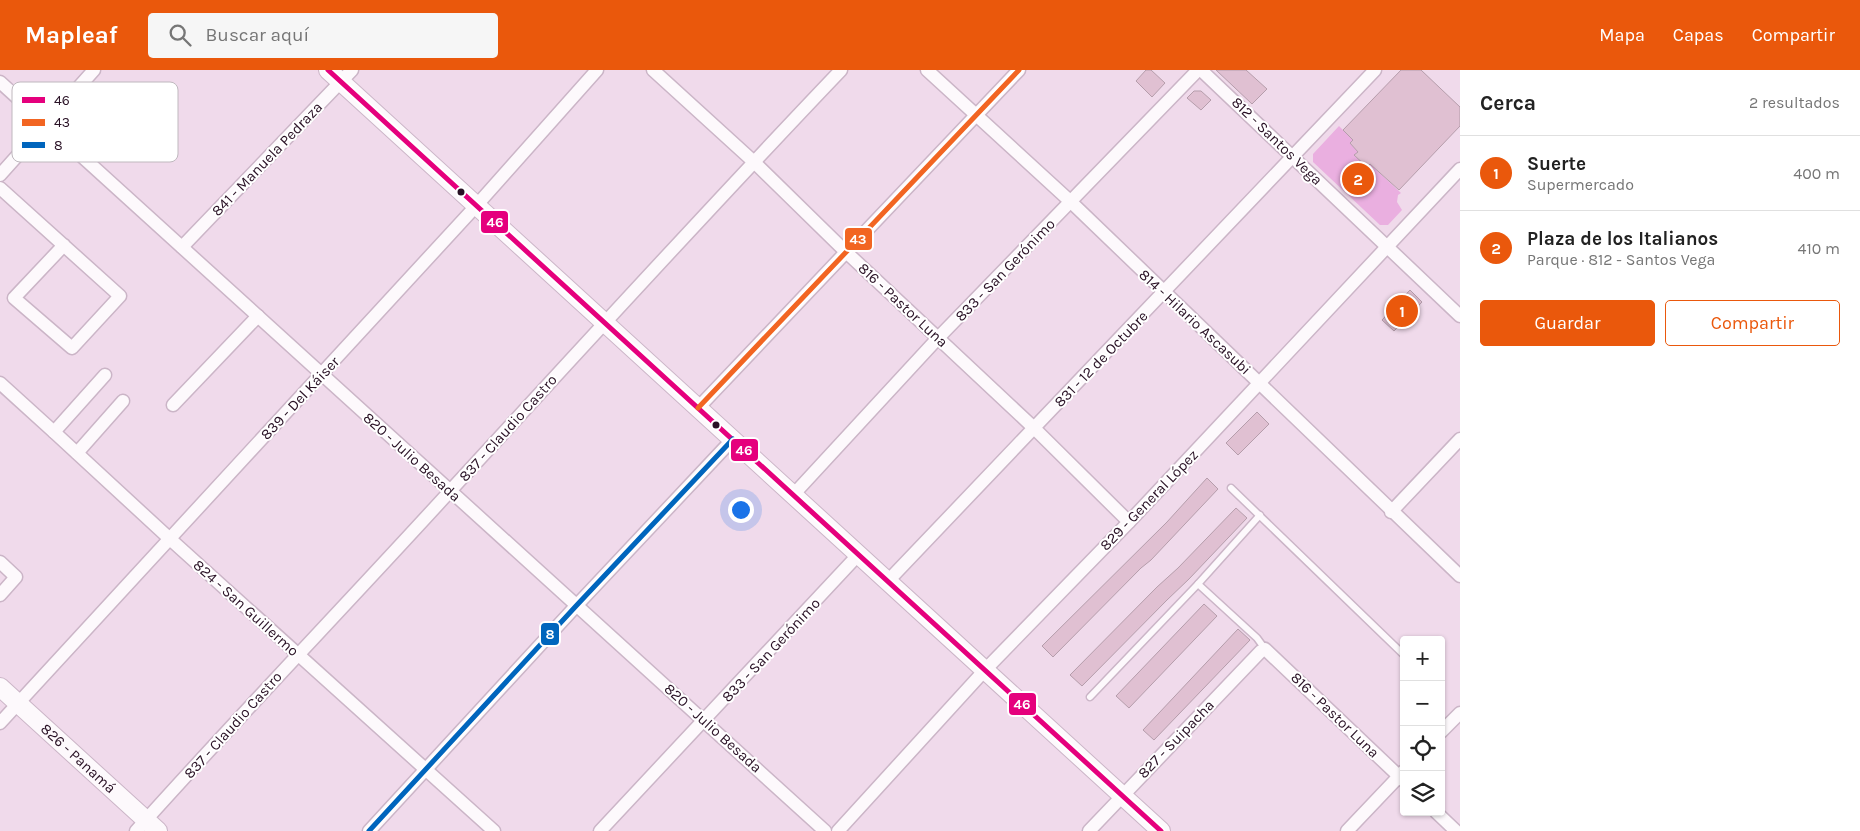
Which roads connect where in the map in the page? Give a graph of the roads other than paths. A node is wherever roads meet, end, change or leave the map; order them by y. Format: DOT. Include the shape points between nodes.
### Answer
graph roads {
  1 [pos="94,70"];
  2 [pos="328,70"];
  3 [pos="597,70"];
  4 [pos="653,70"];
  5 [pos="841,70"];
  6 [pos="927,70"];
  7 [pos="1019,70"];
  8 [pos="1200,70"];
  9 [pos="1375,70"];
  10 [pos="347,76"];
  11 [pos="0,82"];
  12 [pos="83,82"];
  13 [pos="12,93"];
  14 [pos="976,116"];
  15 [pos="1294,157"];
  16 [pos="12,161"];
  17 [pos="89,162"];
  18 [pos="754,162"];
  19 [pos="1460,169"];
  20 [pos="0,175"];
  21 [pos="0,188"];
  22 [pos="1071,202"];
  23 [pos="476,206"];
  24 [pos="64,245"];
  25 [pos="1387,246"];
  26 [pos="182,247"];
  27 [pos="845,251"];
  28 [pos="1165,293"];
  29 [pos="258,316"];
  30 [pos="1460,316"];
  31 [pos="604,322"];
  32 [pos="938,338"];
  33 [pos="105,374"];
  34 [pos="322,374"];
  35 [pos="1260,383"];
  36 [pos="0,384"];
  37 [pos="123,400"];
  38 [pos="173,405"];
  39 [pos="698,408"];
  40 [pos="1034,428"];
  41 [pos="54,432"];
  42 [pos="734,439"];
  43 [pos="1460,439"];
  44 [pos="77,453"];
  45 [pos="1231,488"];
  46 [pos="450,492"];
  47 [pos="794,494"];
  48 [pos="1391,512"];
  49 [pos="1260,515"];
  50 [pos="1129,522"];
  51 [pos="170,540"];
  52 [pos="858,555"];
  53 [pos="0,562"];
  54 [pos="1460,576"];
  55 [pos="888,582"];
  56 [pos="1198,584"];
  57 [pos="0,595"];
  58 [pos="576,606"];
  59 [pos="1265,649"];
  60 [pos="1400,651"];
  61 [pos="298,654"];
  62 [pos="984,671"];
  63 [pos="0,687"];
  64 [pos="1090,697"];
  65 [pos="18,703"];
  66 [pos="1460,713"];
  67 [pos="705,721"];
  68 [pos="0,723"];
  69 [pos="1445,728"];
  70 [pos="426,769"];
  71 [pos="1400,774"];
  72 [pos="1400,778"];
  73 [pos="1122,795"];
  74 [pos="1440,816"];
  75 [pos="147,827"];
  76 [pos="369,831"];
  77 [pos="494,831"];
  78 [pos="600,831"];
  79 [pos="825,831"];
  80 [pos="838,831"];
  81 [pos="1089,831"];
  82 [pos="1160,831"];
  83 [pos="1347,831"];
  84 [pos="1456,831"];
  1 -- 12 [label="street"];
  2 -- 10 [label="street"];
  3 -- 23 [label="street, 839 - Del Káiser"];
  4 -- 18 [label="street, 816 - Pastor Luna"];
  5 -- 18 [label="street, 837 - Claudio Castro"];
  6 -- 14 [label="street, 814 - Hilario Ascasubi"];
  7 -- 14 [label="street"];
  8 -- 15 [label="street, 812 - Santos Vega"];
  8 -- 22 [label="street, 833 - San Gerónimo"];
  9 -- 15 [label="street, 831 - 12 de Octubre"];
  10 -- 23 [label="street"];
  10 -- 26 [label="street, 841 - Manuela Pedraza"];
  11 -- 13 [label="street, 820 - Julio Besada"];
  14 -- 22 [label="street, 814 - Hilario Ascasubi"];
  14 -- 27 [label="street"];
  15 -- 25 [label="street, 812 - Santos Vega"];
  15 -- 28 [label="street, 831 - 12 de Octubre"];
  16 -- 20 [label="street"];
  17 -- 26 [label="street, 820 - Julio Besada"];
  18 -- 27 [label="street, 816 - Pastor Luna"];
  18 -- 31 [label="street, 837 - Claudio Castro"];
  19 -- 25 [label="street, 829 - General López"];
  21 -- 24 [label="street"];
  22 -- 28 [label="street, 814 - Hilario Ascasubi"];
  22 -- 32 [label="street, 833 - San Gerónimo"];
  23 -- 31 [label="street"];
  23 -- 34 [label="street, 839 - Del Káiser"];
  24 -- 24 [label="street" via="120,296 72,348 14,298"];
  25 -- 30 [label="street, 812 - Santos Vega"];
  25 -- 35 [label="street, 829 - General López"];
  26 -- 29 [label="street, 820 - Julio Besada"];
  27 -- 32 [label="street, 816 - Pastor Luna"];
  27 -- 39 [label="street"];
  28 -- 35 [label="street, 814 - Hilario Ascasubi"];
  28 -- 40 [label="street, 831 - 12 de Octubre"];
  29 -- 34 [label="street, 820 - Julio Besada"];
  29 -- 38 [label="street"];
  31 -- 39 [label="street"];
  31 -- 46 [label="street, 837 - Claudio Castro"];
  32 -- 40 [label="street, 816 - Pastor Luna"];
  32 -- 47 [label="street, 833 - San Gerónimo"];
  33 -- 41 [label="street"];
  34 -- 46 [label="street, 820 - Julio Besada"];
  34 -- 51 [label="street, 839 - Del Káiser"];
  35 -- 48 [label="street, 814 - Hilario Ascasubi"];
  35 -- 50 [label="street, 829 - General López"];
  36 -- 41 [label="street, 824 - San Guillermo"];
  37 -- 44 [label="street"];
  39 -- 42 [label="street"];
  40 -- 50 [label="street, 816 - Pastor Luna"];
  40 -- 55 [label="street, 831 - 12 de Octubre"];
  41 -- 44 [label="street, 824 - San Guillermo"];
  42 -- 47 [label="street"];
  42 -- 58 [label="street"];
  43 -- 48 [label="street"];
  44 -- 51 [label="street, 824 - San Guillermo"];
  45 -- 49 [label="lane"];
  46 -- 58 [label="street, 820 - Julio Besada"];
  46 -- 61 [label="street, 837 - Claudio Castro"];
  47 -- 52 [label="street"];
  48 -- 54 [label="street, 814 - Hilario Ascasubi"];
  49 -- 56 [label="lane"];
  49 -- 60 [label="lane"];
  50 -- 62 [label="street, 829 - General López"];
  51 -- 61 [label="street, 824 - San Guillermo"];
  51 -- 65 [label="street, 839 - Del Káiser"];
  52 -- 55 [label="street"];
  52 -- 67 [label="street, 833 - San Gerónimo"];
  53 -- 57 [label="street" via="16,577"];
  55 -- 62 [label="street"];
  56 -- 59 [label="lane"];
  56 -- 64 [label="lane"];
  58 -- 67 [label="street, 820 - Julio Besada"];
  58 -- 70 [label="street"];
  59 -- 71 [label="street, 816 - Pastor Luna"];
  59 -- 73 [label="street, 827 - Suipacha"];
  61 -- 70 [label="street, 824 - San Guillermo"];
  61 -- 75 [label="street, 837 - Claudio Castro"];
  62 -- 73 [label="street"];
  62 -- 80 [label="street, 829 - General López"];
  63 -- 65 [label="street, 826 - Panamá"];
  65 -- 68 [label="street, 839 - Del Káiser"];
  65 -- 75 [label="street, 826 - Panamá"];
  66 -- 69 [label="street"];
  67 -- 78 [label="street, 833 - San Gerónimo"];
  67 -- 79 [label="street, 820 - Julio Besada"];
  70 -- 76 [label="street"];
  70 -- 77 [label="street, 824 - San Guillermo"];
  72 -- 83 [label="street"];
  73 -- 81 [label="street, 827 - Suipacha"];
  73 -- 82 [label="street"];
  74 -- 84 [label="street"];
}
